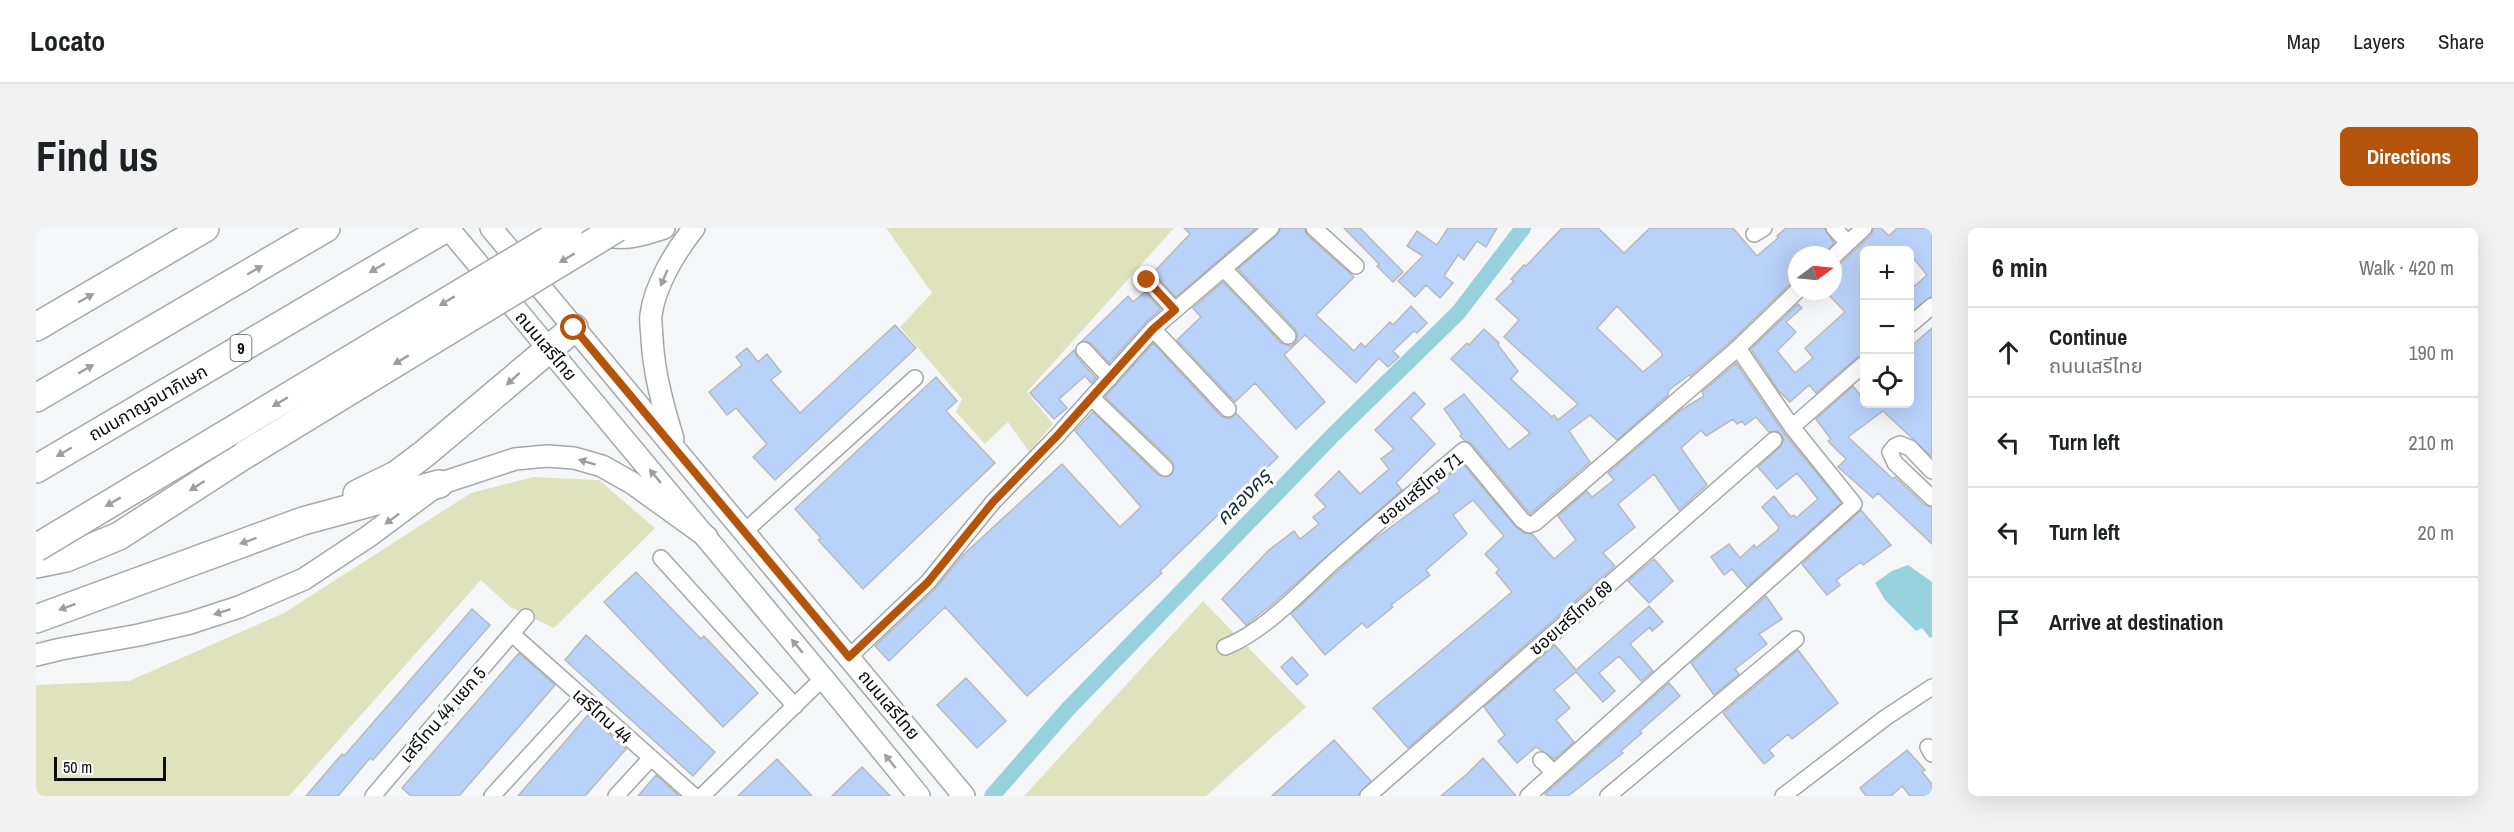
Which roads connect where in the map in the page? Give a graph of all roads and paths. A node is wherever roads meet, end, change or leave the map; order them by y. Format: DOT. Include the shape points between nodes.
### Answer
graph roads {
  1 [pos="205,228"];
  2 [pos="326,228"];
  3 [pos="447,228"];
  4 [pos="491,228"];
  5 [pos="569,228"];
  6 [pos="585,228"];
  7 [pos="617,228"];
  8 [pos="664,228"];
  9 [pos="694,228"];
  10 [pos="1271,228"];
  11 [pos="1314,228"];
  12 [pos="1834,228"];
  13 [pos="1864,228"];
  14 [pos="1848,243"];
  15 [pos="1842,249"];
  16 [pos="1356,266"];
  17 [pos="1224,269"];
  18 [pos="1147,280"];
  19 [pos="1788,300"];
  20 [pos="1932,306"];
  21 [pos="1175,310"];
  22 [pos="1914,322"];
  23 [pos="36,327"];
  24 [pos="574,328"];
  25 [pos="1153,329"];
  26 [pos="1288,336"];
  27 [pos="547,348"];
  28 [pos="1738,348"];
  29 [pos="1084,350"];
  30 [pos="1860,368"];
  31 [pos="915,378"];
  32 [pos="1110,378"];
  33 [pos="36,398"];
  34 [pos="1092,398"];
  35 [pos="1228,409"];
  36 [pos="1792,427"];
  37 [pos="1774,440"];
  38 [pos="676,447"];
  39 [pos="1165,468"];
  40 [pos="36,469"];
  41 [pos="1932,471"];
  42 [pos="439,484"];
  43 [pos="1932,498"];
  44 [pos="303,521"];
  45 [pos="745,531"];
  46 [pos="706,537"];
  47 [pos="36,548"];
  48 [pos="661,558"];
  49 [pos="36,564"];
  50 [pos="526,617"];
  51 [pos="36,619"];
  52 [pos="512,634"];
  53 [pos="1796,639"];
  54 [pos="1225,647"];
  55 [pos="36,655"];
  56 [pos="849,657"];
  57 [pos="824,678"];
  58 [pos="1932,687"];
  59 [pos="582,698"];
  60 [pos="795,706"];
  61 [pos="650,759"];
  62 [pos="1541,760"];
  63 [pos="1554,773"];
  64 [pos="913,789"];
  65 [pos="383,793"];
  66 [pos="492,796"];
  67 [pos="616,796"];
  68 [pos="694,796"];
  69 [pos="702,796"];
  70 [pos="964,796"];
  71 [pos="1368,796"];
  72 [pos="1527,796"];
  73 [pos="1608,796"];
  74 [pos="1783,796"];
  23 -- 1 [label="highway, one-way"];
  33 -- 2 [label="highway, one-way"];
  3 -- 27 [label="main road, ถนนเสรีไทย"];
  3 -- 40 [label="highway, ถนนกาญจนาภิเษก / 9, one-way"];
  4 -- 24 [label="main road, ถนนเสรีไทย"];
  5 -- 47 [label="highway, one-way, bridge"];
  6 -- 8 [label="main road" via="620,240"];
  7 -- 49 [label="highway, one-way, bridge" via="119,536 66,558"];
  9 -- 38 [label="main road, one-way" via="675,252 651,315 660,394"];
  10 -- 17 [label="street"];
  11 -- 16 [label="street"];
  12 -- 14 [label="street"];
  13 -- 14 [label="street"];
  14 -- 15 [label="street"];
  17 -- 21 [label="street"];
  17 -- 26 [label="street"];
  18 -- 21 [label="street"];
  19 -- 28 [label="street, ซอยเสรีไทย 71"];
  20 -- 22 [label="street"];
  21 -- 25 [label="street"];
  24 -- 27 [label="highway"];
  24 -- 38 [label="main road, ถนนเสรีไทย"];
  25 -- 32 [label="street"];
  25 -- 35 [label="street"];
  27 -- 44 [label="highway, one-way" via="405,468"];
  46 -- 27 [label="main road, ถนนเสรีไทย, one-way"];
  28 -- 36 [label="street"];
  28 -- 54 [label="street, ซอยเสรีไทย 71" via="1535,523 1528,525 1522,520 1464,450 1283,608 1238,642"];
  29 -- 32 [label="street"];
  30 -- 36 [label="street"];
  31 -- 45 [label="street"];
  32 -- 34 [label="street"];
  34 -- 39 [label="street"];
  34 -- 56 [label="street" via="993,502 928,582"];
  36 -- 63 [label="street" via="1854,504"];
  37 -- 71 [label="street, ซอยเสรีไทย 69"];
  38 -- 45 [label="main road, ถนนเสรีไทย"];
  41 -- 43 [label="street" via="1910,448 1900,444 1890,452 1895,463"];
  42 -- 44 [label="highway"];
  46 -- 42 [label="main road, one-way" via="632,483 603,466 574,458 515,459"];
  42 -- 55 [label="main road, one-way" via="304,579 272,593 190,623"];
  44 -- 51 [label="highway, one-way"];
  45 -- 56 [label="main road, ถนนเสรีไทย"];
  57 -- 46 [label="main road, ถนนเสรีไทย, one-way"];
  48 -- 60 [label="street"];
  50 -- 52 [label="street, เสรีไทน 44 แยก 5"];
  52 -- 59 [label="street, เสรีไทน 44"];
  52 -- 65 [label="street, เสรีไทน 44 แยก 5"];
  53 -- 73 [label="street"];
  56 -- 70 [label="main road, ถนนเสรีไทย"];
  57 -- 60 [label="street"];
  64 -- 57 [label="main road, ถนนเสรีไทย, one-way"];
  58 -- 74 [label="street"];
  59 -- 61 [label="street, เสรีไทน 44"];
  59 -- 66 [label="street"];
  60 -- 69 [label="street"];
  61 -- 67 [label="street"];
  61 -- 68 [label="street, เสรีไทน 44"];
  62 -- 63 [label="street"];
  63 -- 72 [label="street"];
}
